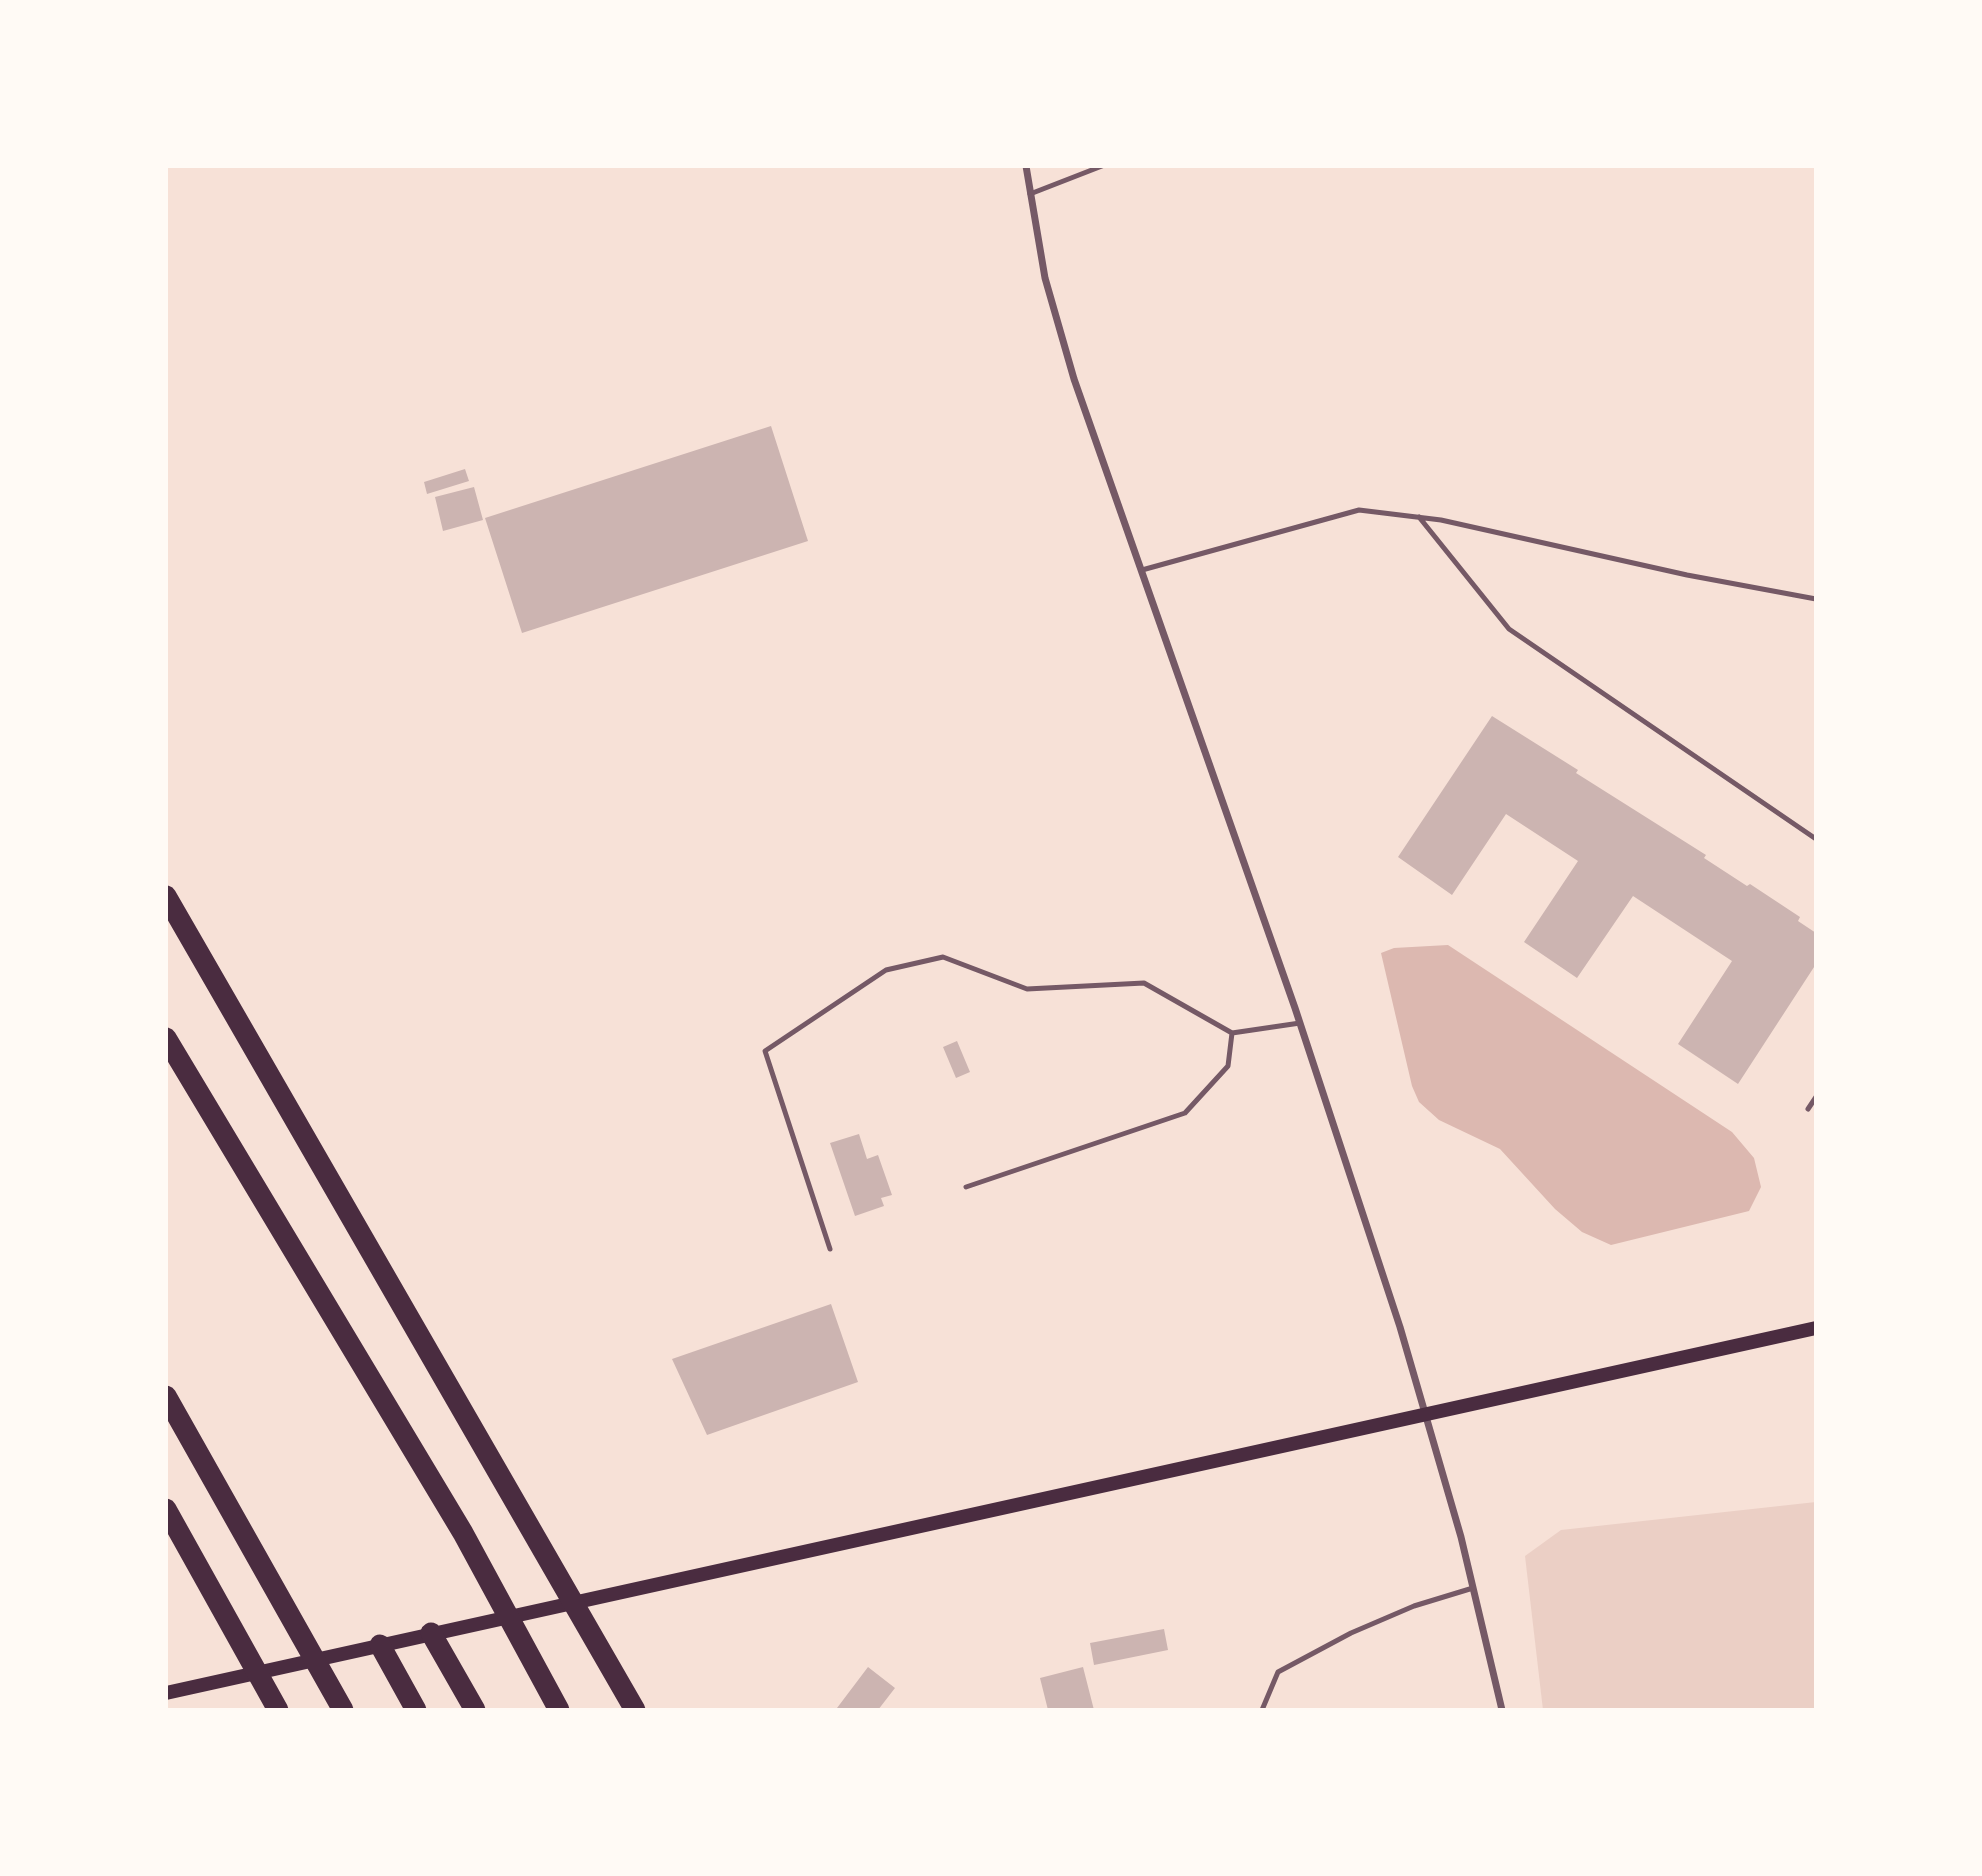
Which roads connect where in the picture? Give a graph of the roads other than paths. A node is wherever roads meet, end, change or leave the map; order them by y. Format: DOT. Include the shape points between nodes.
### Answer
graph roads {
  1 [pos="1026,166"];
  2 [pos="1102,166"];
  3 [pos="1030,194"];
  4 [pos="1419,517"];
  5 [pos="1142,570"];
  6 [pos="1816,599"];
  7 [pos="1816,839"];
  8 [pos="166,896"];
  9 [pos="1300,1023"];
  10 [pos="1232,1032"];
  11 [pos="166,1038"];
  12 [pos="1816,1097"];
  13 [pos="1808,1109"];
  14 [pos="966,1188"];
  15 [pos="830,1249"];
  16 [pos="1816,1328"];
  17 [pos="166,1396"];
  18 [pos="1423,1412"];
  19 [pos="166,1510"];
  20 [pos="1473,1588"];
  21 [pos="431,1633"];
  22 [pos="380,1645"];
  23 [pos="166,1693"];
  24 [pos="631,1703"];
  25 [pos="1499,1708"];
  26 [pos="278,1710"];
  27 [pos="343,1710"];
  28 [pos="416,1710"];
  29 [pos="475,1710"];
  30 [pos="559,1710"];
  31 [pos="1262,1710"];
  1 -- 3 [label="street"];
  2 -- 3 [label="lane"];
  3 -- 5 [label="street" via="1045,278 1074,379"];
  4 -- 5 [label="lane" via="1359,510"];
  4 -- 6 [label="lane"];
  4 -- 7 [label="lane" via="1509,629"];
  5 -- 9 [label="street"];
  8 -- 24 [label="highway"];
  9 -- 10 [label="lane"];
  9 -- 18 [label="street" via="1400,1327"];
  10 -- 14 [label="lane" via="1228,1066 1185,1113"];
  10 -- 15 [label="lane" via="1144,983 1027,989 943,957 886,970 765,1051"];
  11 -- 30 [label="highway" via="463,1532"];
  12 -- 13 [label="lane"];
  16 -- 18 [label="main road"];
  17 -- 27 [label="highway"];
  18 -- 20 [label="street"];
  18 -- 21 [label="main road"];
  19 -- 26 [label="highway"];
  20 -- 25 [label="street"];
  20 -- 31 [label="lane" via="1414,1606 1351,1633 1278,1672"];
  21 -- 22 [label="main road"];
  21 -- 29 [label="highway"];
  22 -- 23 [label="main road"];
  22 -- 28 [label="highway"];
}
